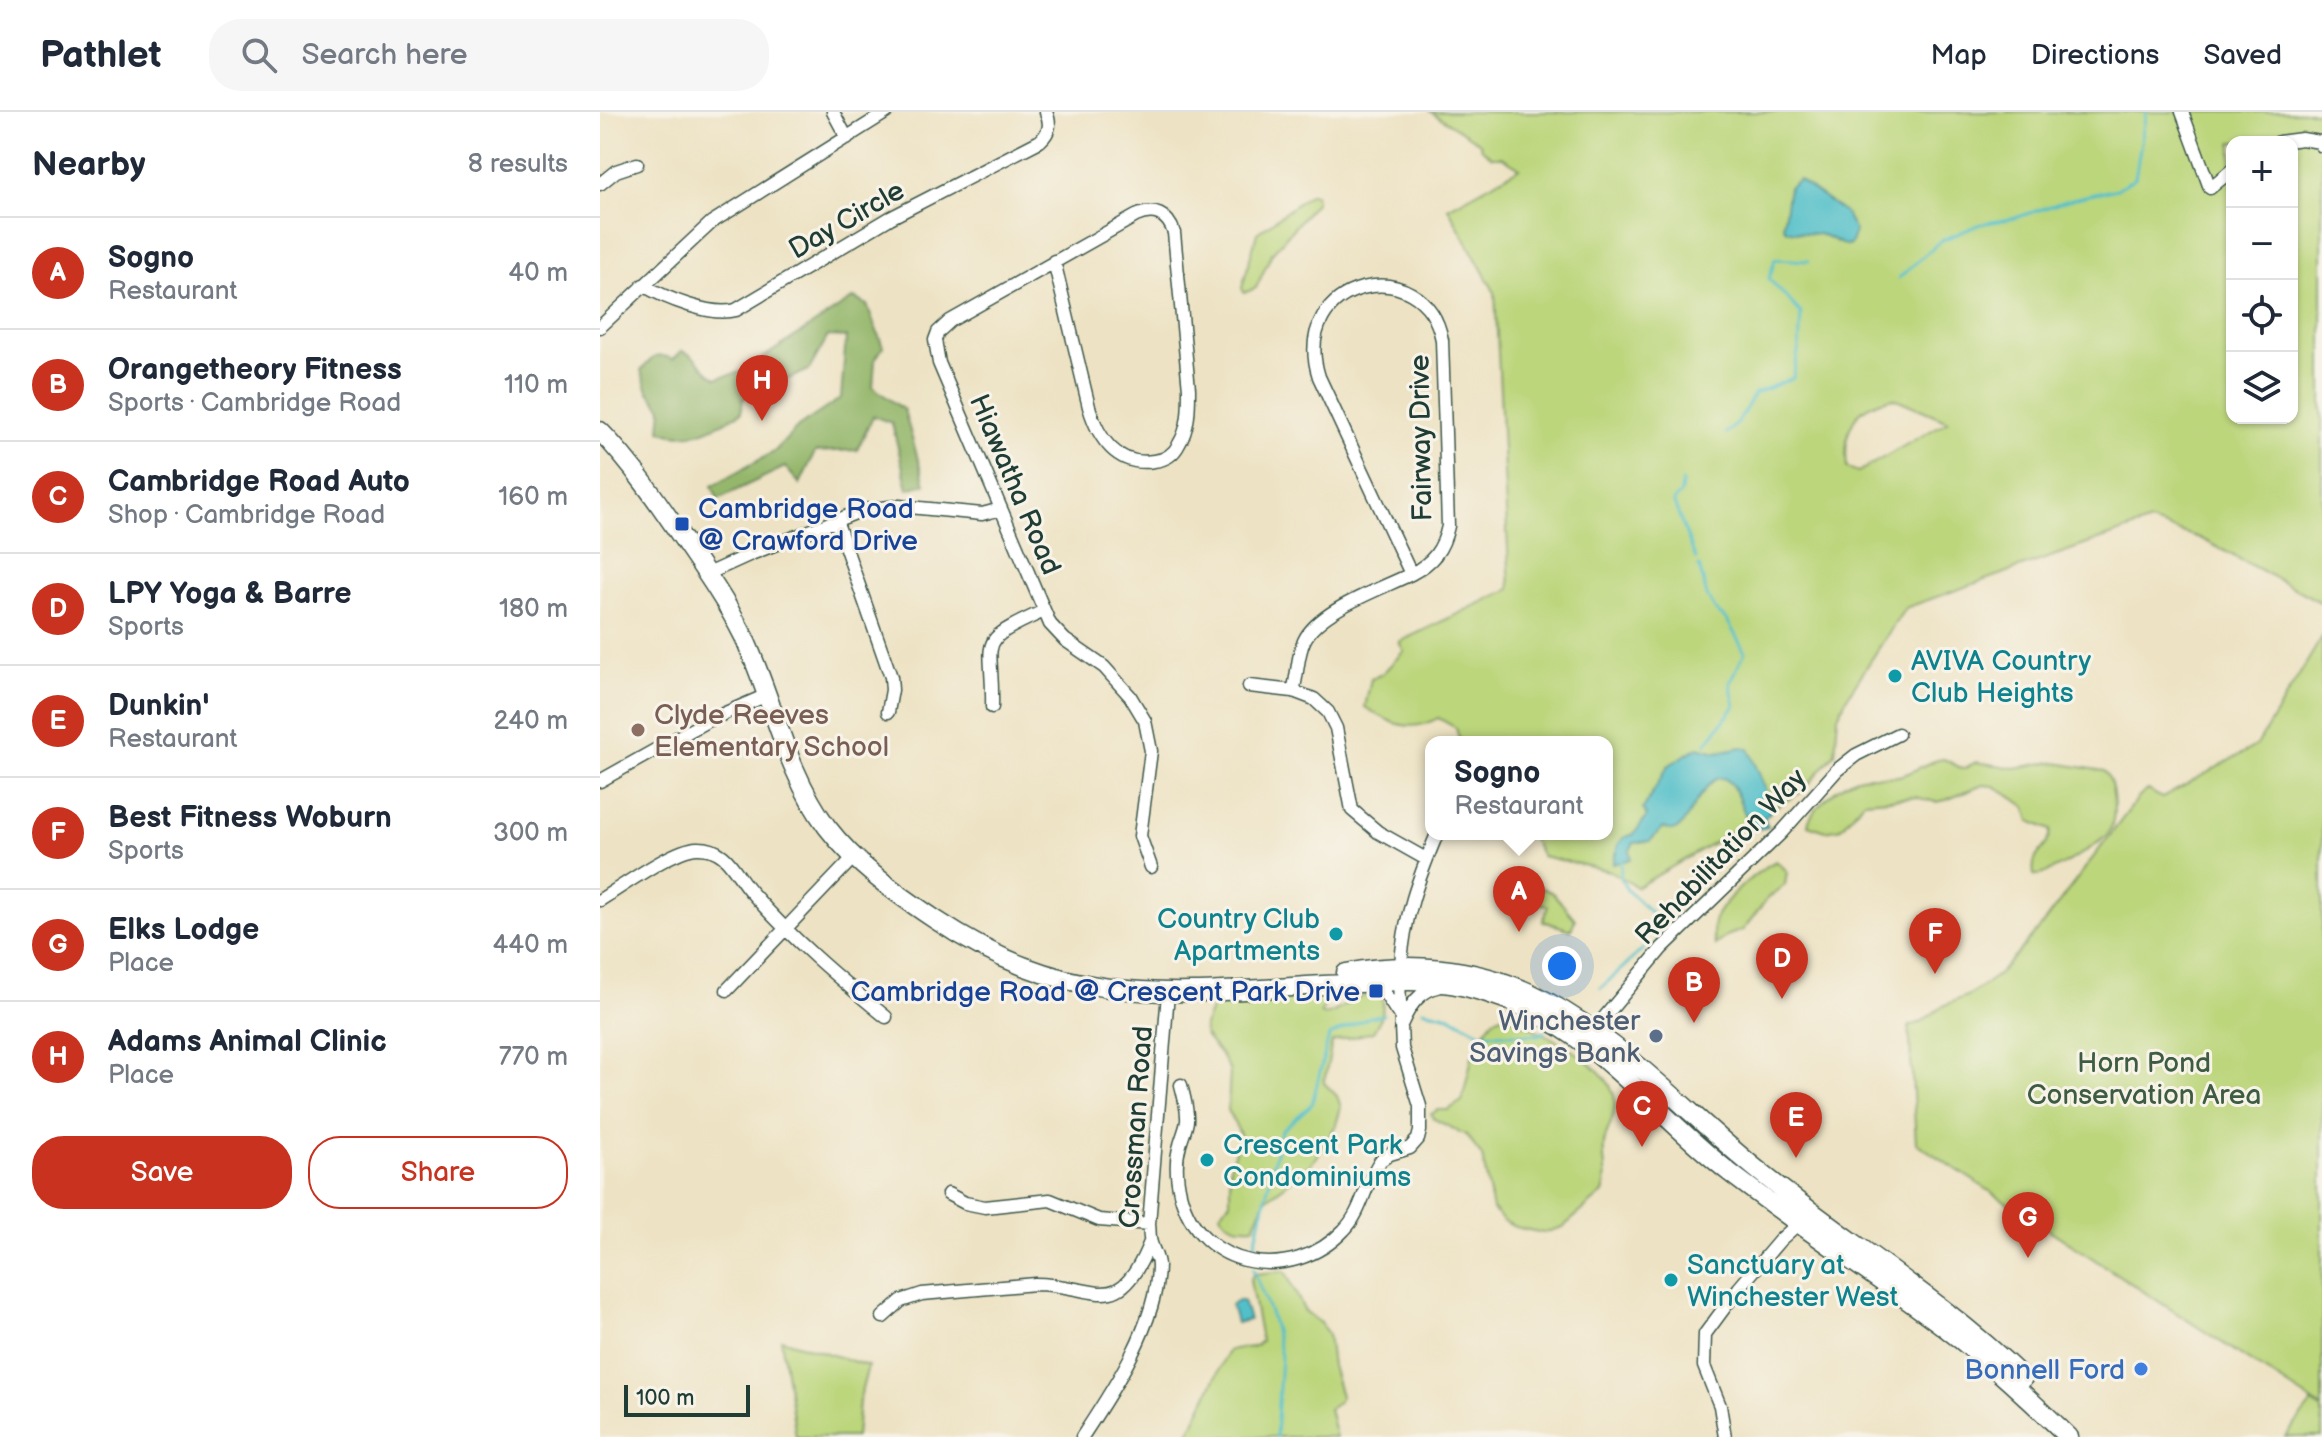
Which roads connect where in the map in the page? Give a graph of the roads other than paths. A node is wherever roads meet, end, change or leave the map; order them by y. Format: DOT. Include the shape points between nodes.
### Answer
graph roads {
  1 [pos="833,112"];
  2 [pos="887,112"];
  3 [pos="1046,112"];
  4 [pos="2182,112"];
  5 [pos="847,138"];
  6 [pos="2298,141"];
  7 [pos="2322,146"];
  8 [pos="637,164"];
  9 [pos="2226,175"];
  10 [pos="600,184"];
  11 [pos="1054,261"];
  12 [pos="643,285"];
  13 [pos="600,327"];
  14 [pos="600,431"];
  15 [pos="1001,509"];
  16 [pos="836,520"];
  17 [pos="707,574"];
  18 [pos="1411,574"];
  19 [pos="1044,611"];
  20 [pos="1249,686"];
  21 [pos="1293,691"];
  22 [pos="767,695"];
  23 [pos="992,707"];
  24 [pos="888,712"];
  25 [pos="1898,734"];
  26 [pos="600,781"];
  27 [pos="1434,840"];
  28 [pos="854,857"];
  29 [pos="1426,859"];
  30 [pos="1151,867"];
  31 [pos="600,900"];
  32 [pos="784,928"];
  33 [pos="1403,975"];
  34 [pos="1362,982"];
  35 [pos="1294,986"];
  36 [pos="1465,987"];
  37 [pos="727,990"];
  38 [pos="1168,993"];
  39 [pos="886,1017"];
  40 [pos="1404,1018"];
  41 [pos="1593,1031"];
  42 [pos="1181,1085"];
  43 [pos="1666,1104"];
  44 [pos="1757,1193"];
  45 [pos="948,1194"];
  46 [pos="1800,1222"];
  47 [pos="1149,1224"];
  48 [pos="1780,1240"];
  49 [pos="1150,1242"];
  50 [pos="1876,1268"];
  51 [pos="883,1317"];
  52 [pos="2067,1435"];
  53 [pos="1082,1437"];
  54 [pos="1725,1437"];
  1 -- 5 [label="street"];
  2 -- 5 [label="street"];
  3 -- 12 [label="street, Day Circle" via="1049,130 1040,141 879,225 736,310 713,312"];
  4 -- 9 [label="street" via="2210,188"];
  5 -- 12 [label="street" via="719,216"];
  6 -- 7 [label="street"];
  8 -- 10 [label="street"];
  11 -- 11 [label="street, Hiawatha Road" via="1097,430 1124,459 1165,458 1182,438 1189,399 1169,221 1149,212 1136,216"];
  11 -- 15 [label="street, Hiawatha Road" via="950,321 935,340 939,363"];
  12 -- 13 [label="street"];
  14 -- 17 [label="highway" via="642,478"];
  15 -- 16 [label="street" via="981,514 887,506"];
  15 -- 19 [label="street, Hiawatha Road"];
  16 -- 17 [label="street"];
  16 -- 24 [label="street" via="891,677"];
  17 -- 22 [label="highway" via="744,637"];
  18 -- 18 [label="street, Fairway Drive" via="1315,362 1315,335 1326,312 1345,293 1365,286 1390,286 1417,298 1433,316 1442,340 1448,526 1438,553"];
  18 -- 21 [label="street, Fairway Drive" via="1318,622 1302,645"];
  19 -- 23 [label="street" via="1003,630 991,642"];
  19 -- 30 [label="street, Hiawatha Road" via="1056,632 1111,674 1145,721 1150,762 1140,836"];
  20 -- 21 [label="street"];
  21 -- 29 [label="street" via="1318,702 1333,720 1353,812"];
  22 -- 26 [label="street" via="707,721"];
  22 -- 28 [label="highway" via="808,796"];
  25 -- 41 [label="street, Rehabilitation Way" via="1837,770 1781,833 1662,948"];
  27 -- 29 [label="street"];
  28 -- 32 [label="street"];
  28 -- 38 [label="highway" via="930,916 1009,962 1084,986"];
  29 -- 33 [label="street" via="1410,910"];
  31 -- 32 [label="street" via="679,853 704,848 727,859"];
  32 -- 37 [label="street"];
  32 -- 39 [label="street"];
  33 -- 34 [label="highway"];
  33 -- 35 [label="highway" via="1357,971"];
  33 -- 36 [label="highway"];
  33 -- 40 [label="street" via="1398,998"];
  33 -- 41 [label="highway" via="1438,968 1501,982 1552,1004"];
  34 -- 35 [label="highway"];
  34 -- 40 [label="street" via="1384,992"];
  35 -- 38 [label="highway"];
  36 -- 40 [label="street" via="1431,988"];
  36 -- 43 [label="highway" via="1562,1027"];
  38 -- 47 [label="street, Crossman Road"];
  40 -- 42 [label="street" via="1404,1058 1420,1110 1418,1139 1379,1163 1348,1226 1301,1257 1240,1259 1215,1247 1192,1222 1176,1169 1187,1119"];
  41 -- 43 [label="highway" via="1629,1059"];
  43 -- 44 [label="highway" via="1703,1151"];
  43 -- 50 [label="highway" via="1775,1184"];
  44 -- 46 [label="highway"];
  44 -- 48 [label="street" via="1781,1216"];
  45 -- 47 [label="street" via="985,1207 1050,1200 1099,1220"];
  46 -- 48 [label="street"];
  46 -- 50 [label="highway"];
  47 -- 49 [label="street, Crossman Road"];
  48 -- 54 [label="street" via="1712,1321 1703,1340 1703,1363 1720,1406"];
  49 -- 51 [label="street" via="1136,1271 1112,1292 1035,1284 928,1293 901,1301"];
  49 -- 53 [label="street, Crossman Road" via="1158,1264 1146,1320"];
  50 -- 52 [label="highway"];
}
